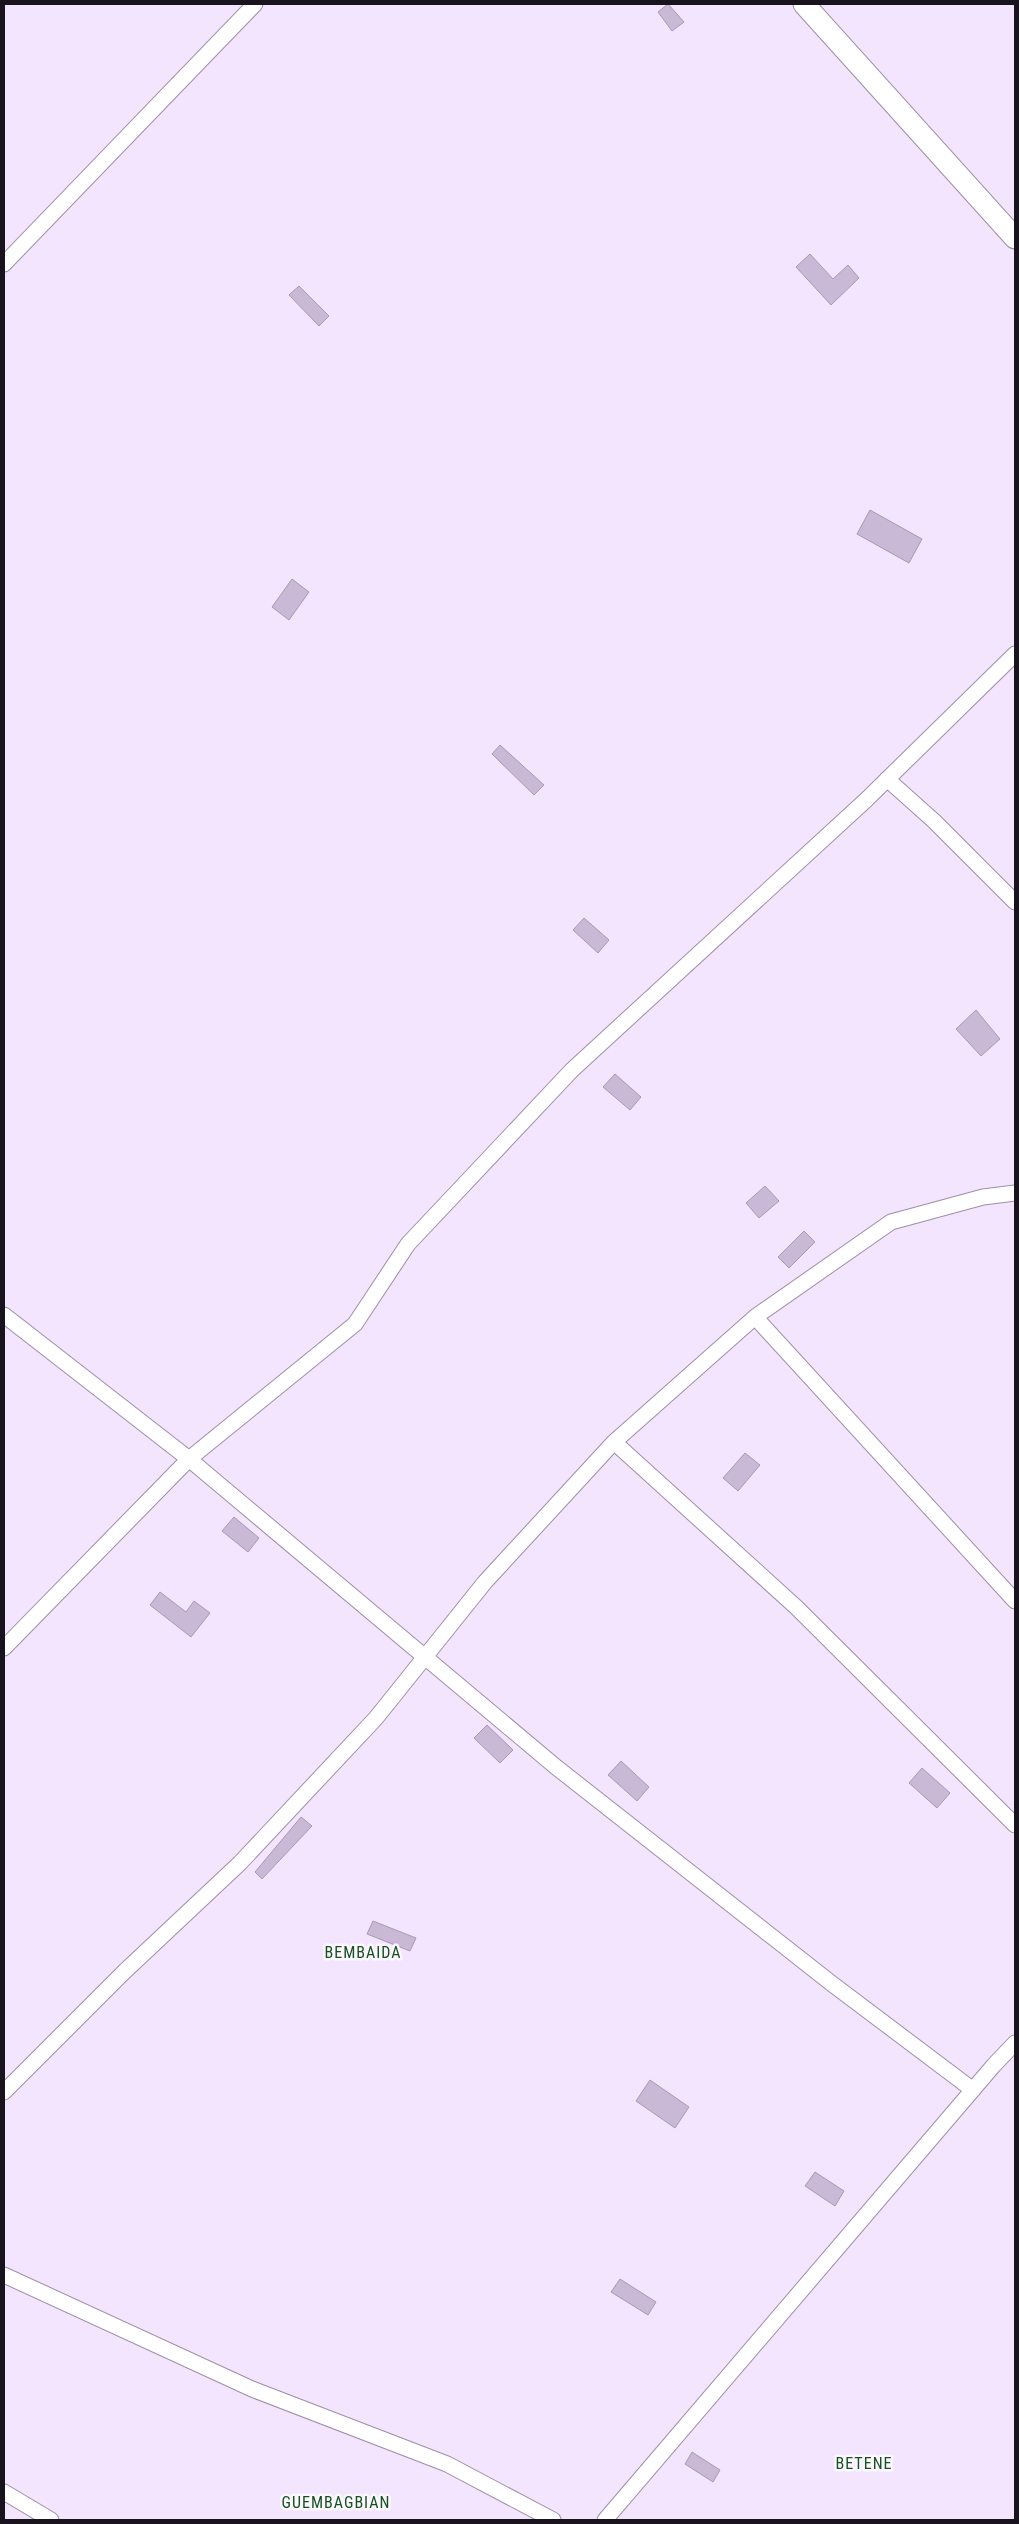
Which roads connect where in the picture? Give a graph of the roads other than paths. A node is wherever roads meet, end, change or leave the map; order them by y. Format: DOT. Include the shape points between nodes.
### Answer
graph roads {
  1 [pos="256,4"];
  2 [pos="804,4"];
  3 [pos="1015,238"];
  4 [pos="4,264"];
  5 [pos="1015,654"];
  6 [pos="887,779"];
  7 [pos="1015,902"];
  8 [pos="1015,1193"];
  9 [pos="4,1315"];
  10 [pos="755,1317"];
  11 [pos="614,1442"];
  12 [pos="188,1459"];
  13 [pos="1015,1601"];
  14 [pos="4,1648"];
  15 [pos="424,1657"];
  16 [pos="1015,1824"];
  17 [pos="1015,2043"];
  18 [pos="973,2090"];
  19 [pos="4,2092"];
  20 [pos="4,2275"];
  21 [pos="4,2492"];
  22 [pos="51,2520"];
  23 [pos="553,2520"];
  24 [pos="605,2520"];
  1 -- 4 [label="street"];
  2 -- 3 [label="street"];
  5 -- 6 [label="street"];
  6 -- 7 [label="street"];
  6 -- 12 [label="street" via="572,1070 408,1244 356,1324"];
  8 -- 10 [label="street" via="983,1197 891,1222"];
  9 -- 12 [label="street"];
  10 -- 11 [label="street"];
  10 -- 13 [label="street"];
  11 -- 15 [label="street" via="485,1582"];
  11 -- 16 [label="street" via="796,1607"];
  12 -- 14 [label="street"];
  12 -- 15 [label="street"];
  15 -- 18 [label="street" via="572,1780"];
  15 -- 19 [label="street" via="376,1718 240,1863 124,1972"];
  17 -- 18 [label="street"];
  18 -- 24 [label="street"];
  20 -- 23 [label="street" via="252,2389 447,2464"];
  21 -- 22 [label="street"];
}
